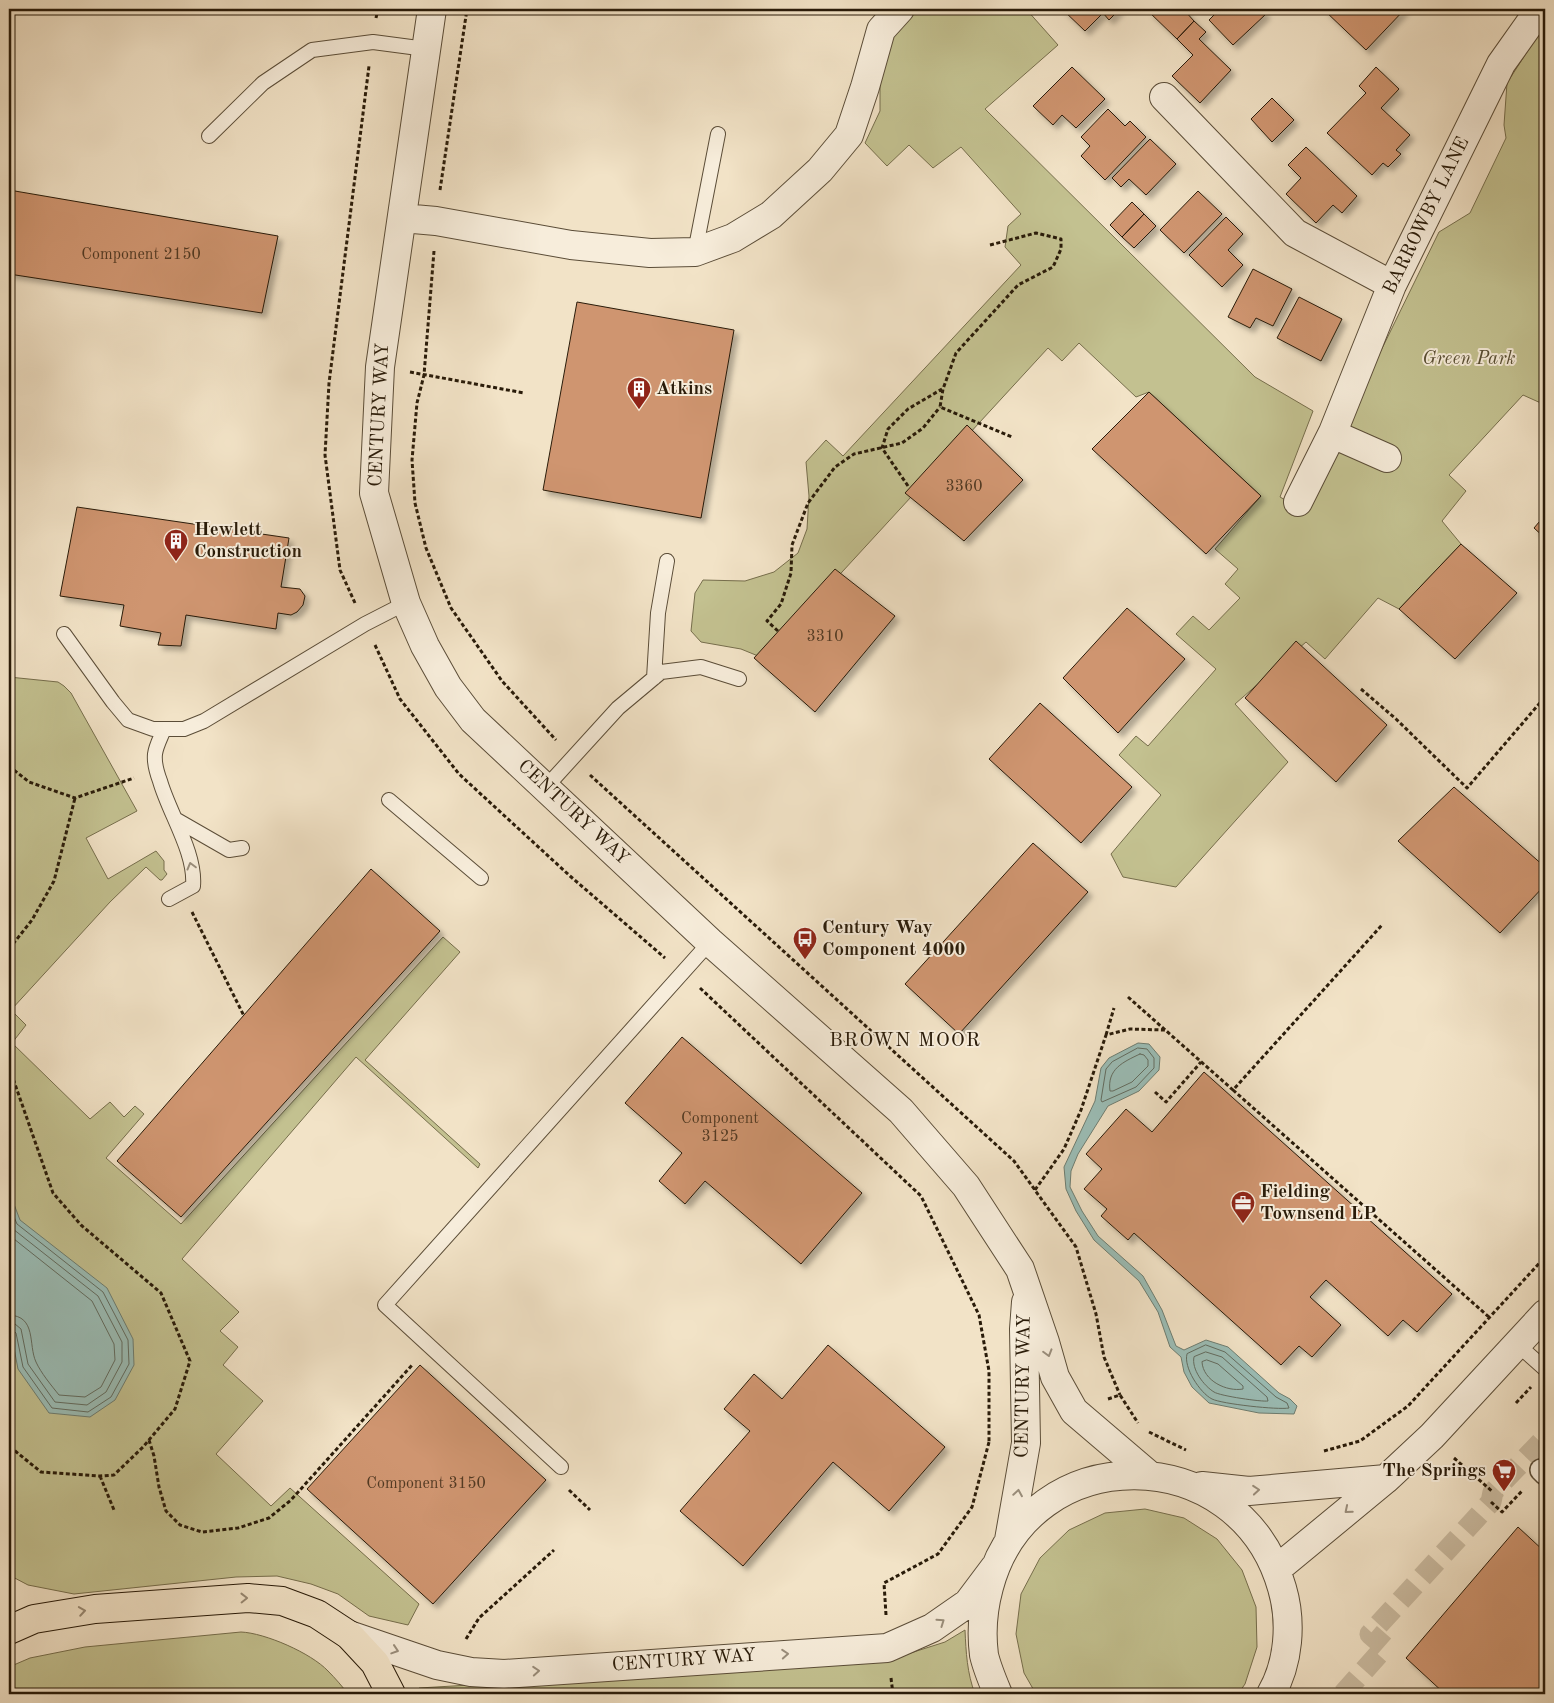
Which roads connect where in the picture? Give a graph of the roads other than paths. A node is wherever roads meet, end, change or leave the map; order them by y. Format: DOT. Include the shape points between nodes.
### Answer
graph roads {
  1 [pos="432,9"];
  2 [pos="900,9"];
  3 [pos="1540,9"];
  4 [pos="426,49"];
  5 [pos="1164,97"];
  6 [pos="718,134"];
  7 [pos="209,136"];
  8 [pos="402,218"];
  9 [pos="695,252"];
  10 [pos="1392,285"];
  11 [pos="1333,432"];
  12 [pos="1387,458"];
  13 [pos="1298,502"];
  14 [pos="667,561"];
  15 [pos="406,603"];
  16 [pos="64,634"];
  17 [pos="654,678"];
  18 [pos="739,679"];
  19 [pos="164,729"];
  20 [pos="546,787"];
  21 [pos="389,800"];
  22 [pos="175,819"];
  23 [pos="242,848"];
  24 [pos="481,878"];
  25 [pos="169,899"];
  26 [pos="710,942"];
  27 [pos="1027,1290"];
  28 [pos="1545,1314"];
  29 [pos="1517,1344"];
  30 [pos="1545,1369"];
  31 [pos="560,1467"];
  32 [pos="1149,1475"];
  33 [pos="1386,1479"];
  34 [pos="1190,1485"];
  35 [pos="1009,1541"];
  36 [pos="995,1567"];
  37 [pos="1277,1569"];
  38 [pos="9,1607"];
  39 [pos="34,1619"];
  40 [pos="9,1630"];
  41 [pos="349,1636"];
  42 [pos="392,1694"];
  43 [pos="998,1694"];
  44 [pos="1271,1694"];
  1 -- 4 [label="street, CENTURY WAY"];
  2 -- 9 [label="street" via="881,30 849,135 820,170 771,215 733,238"];
  3 -- 10 [label="street, BARROWBY LANE" via="1502,64"];
  4 -- 7 [label="lane" via="373,42 312,50 263,83"];
  4 -- 8 [label="street, CENTURY WAY"];
  5 -- 10 [label="street" via="1295,234"];
  6 -- 9 [label="lane"];
  8 -- 9 [label="street" via="571,245 650,253"];
  8 -- 15 [label="street, CENTURY WAY" via="380,367 374,493"];
  10 -- 11 [label="street, BARROWBY LANE"];
  11 -- 12 [label="street"];
  11 -- 13 [label="street, BARROWBY LANE"];
  14 -- 17 [label="lane" via="658,613"];
  15 -- 19 [label="lane" via="365,624 204,721 184,729"];
  15 -- 20 [label="street, CENTURY WAY" via="448,688 473,720"];
  16 -- 19 [label="lane" via="128,720 153,729"];
  17 -- 18 [label="lane" via="661,672 701,667"];
  17 -- 20 [label="lane" via="618,708"];
  19 -- 22 [label="lane" via="155,754 156,770"];
  20 -- 26 [label="street, CENTURY WAY"];
  21 -- 24 [label="lane"];
  22 -- 23 [label="lane" via="229,850"];
  25 -- 22 [label="lane, one-way" via="193,886 194,877"];
  26 -- 27 [label="street, CENTURY WAY" via="901,1111 966,1186 1020,1269"];
  26 -- 31 [label="lane" via="386,1305"];
  27 -- 32 [label="street, CENTURY WAY, one-way" via="1055,1378 1074,1411"];
  35 -- 27 [label="street, CENTURY WAY, one-way" via="1026,1443 1024,1329"];
  28 -- 29 [label="street"];
  29 -- 30 [label="lane"];
  29 -- 33 [label="street" via="1432,1436"];
  32 -- 34 [label="street"];
  32 -- 35 [label="street" via="1117,1476 1085,1483 1056,1496 1030,1516"];
  34 -- 33 [label="street, one-way" via="1249,1491"];
  33 -- 37 [label="street, one-way"];
  34 -- 37 [label="street" via="1227,1504 1256,1534"];
  35 -- 36 [label="street"];
  41 -- 36 [label="street, CENTURY WAY, one-way" via="437,1665 470,1672 504,1674 888,1648 932,1628 968,1603"];
  36 -- 43 [label="street" via="983,1610 984,1655"];
  37 -- 44 [label="street" via="1286,1601 1288,1634 1284,1663"];
  38 -- 39 [label="highway"];
  39 -- 40 [label="highway"];
  39 -- 41 [label="highway, one-way" via="95,1609 248,1598 282,1601 317,1614"];
  41 -- 42 [label="highway" via="375,1663"];
}
